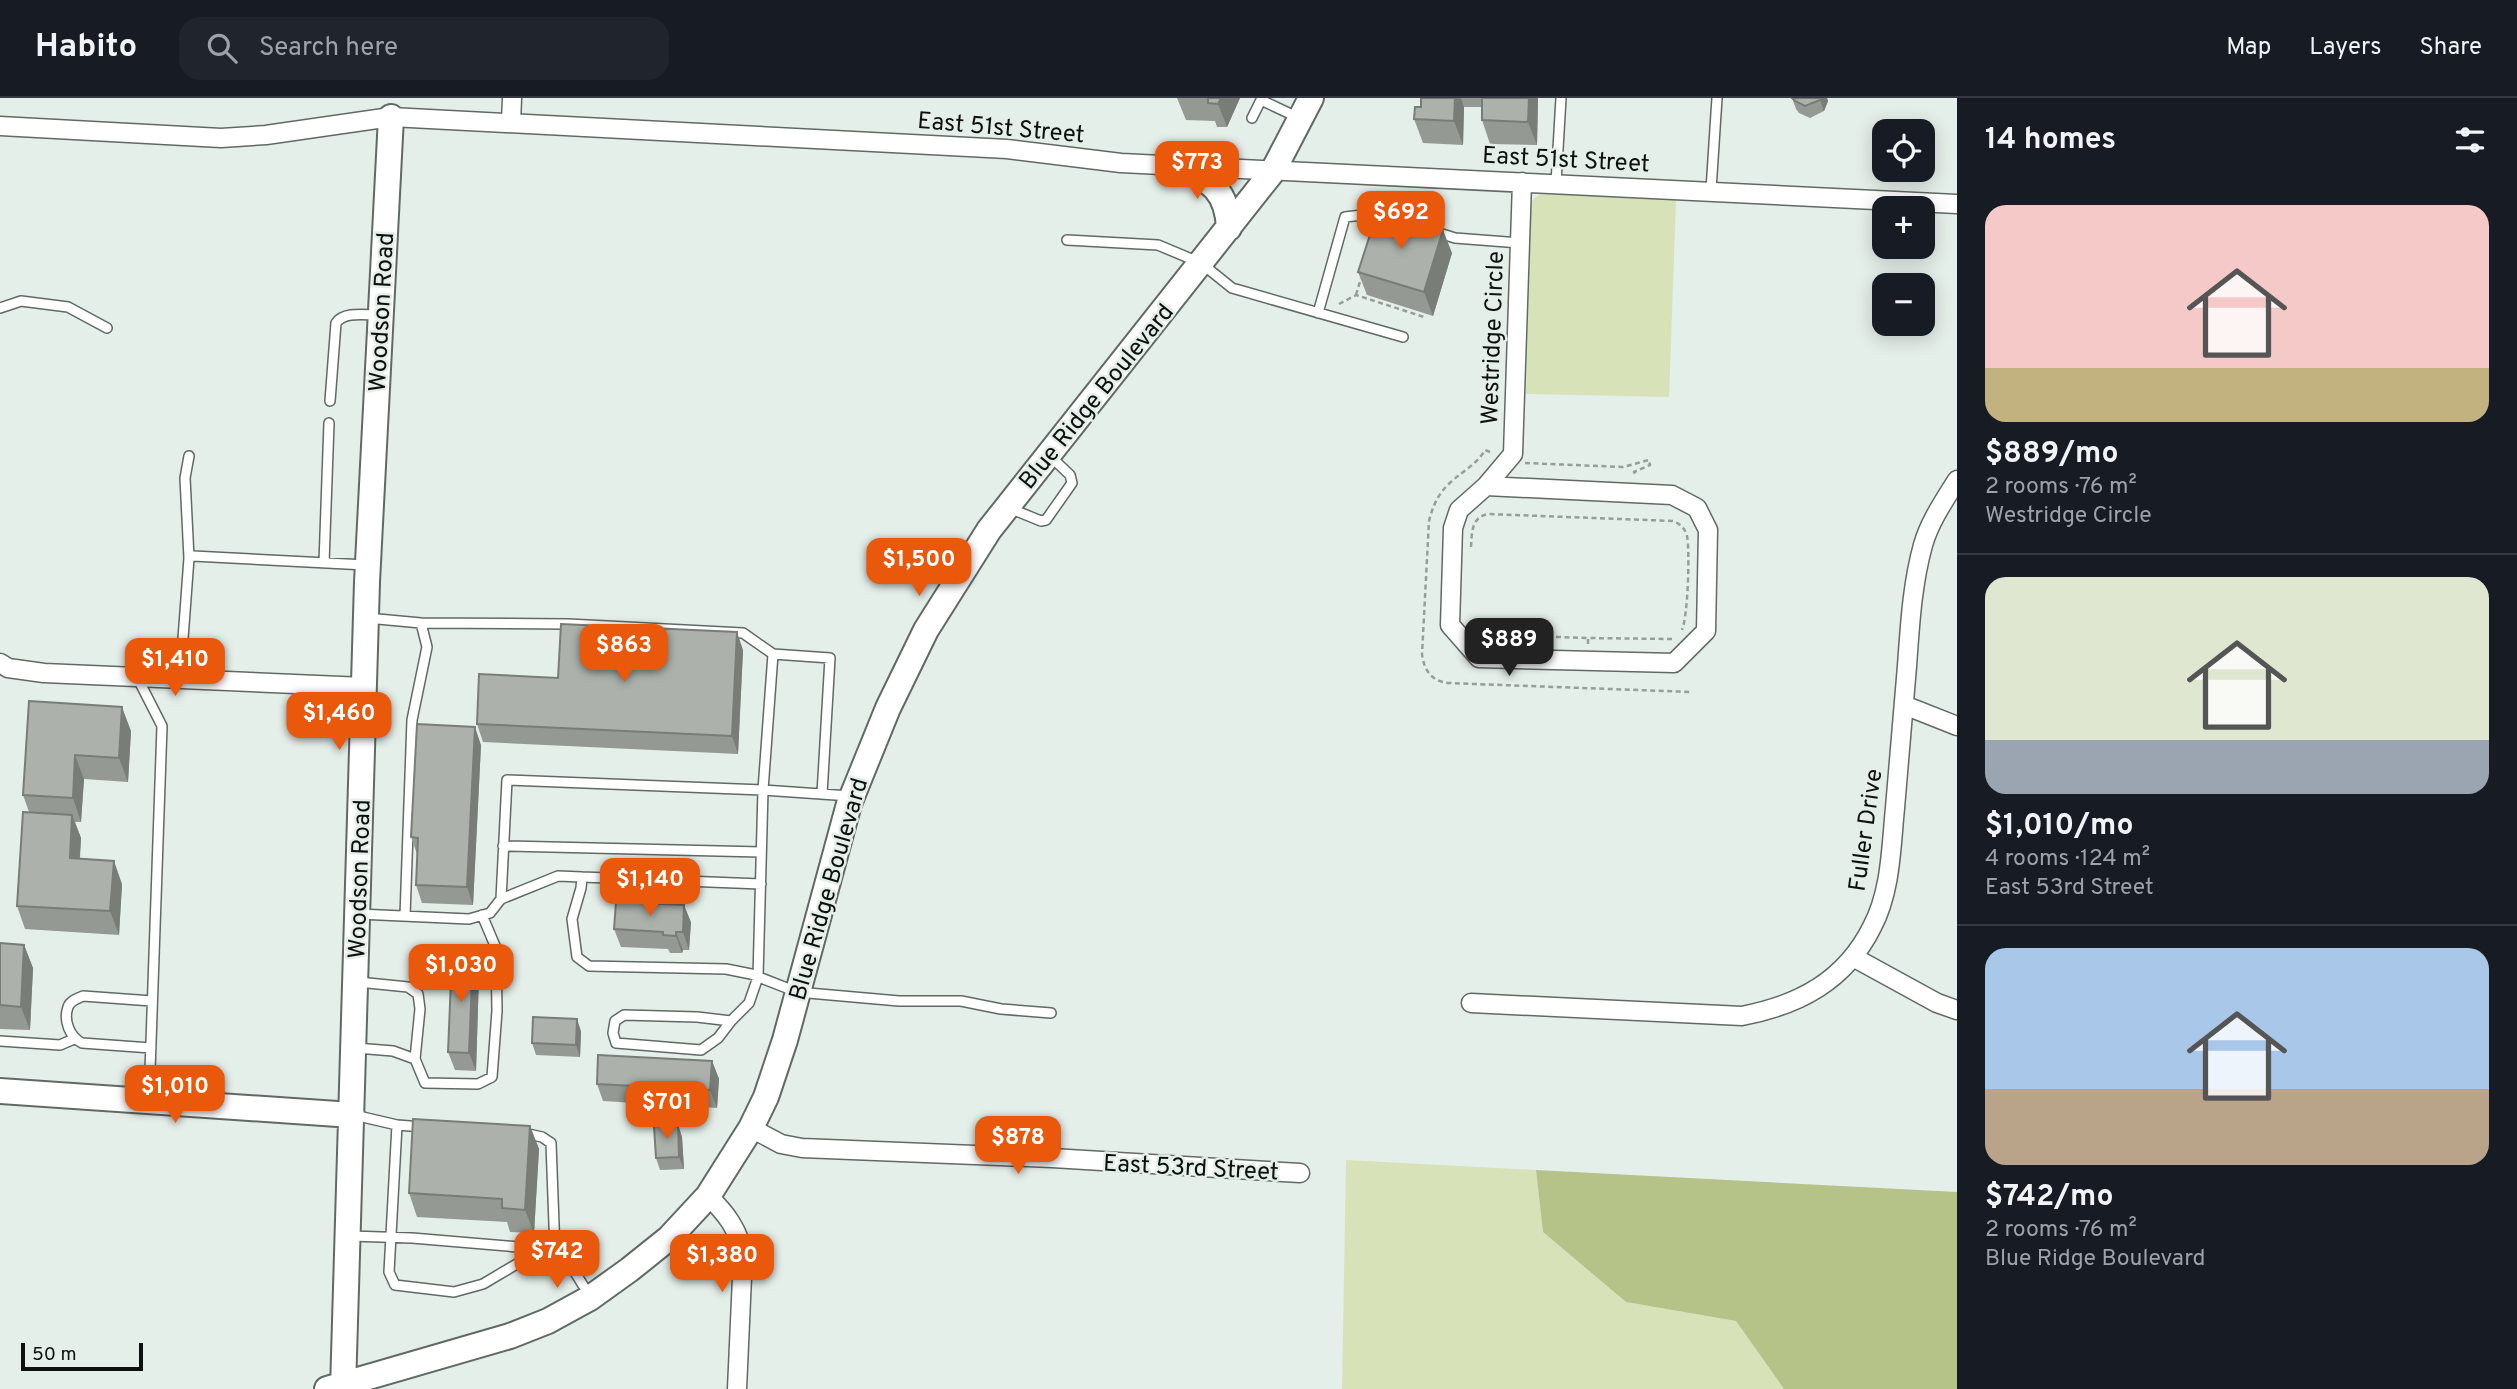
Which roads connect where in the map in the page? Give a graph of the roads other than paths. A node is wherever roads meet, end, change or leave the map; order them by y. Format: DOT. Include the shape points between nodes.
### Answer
graph roads {
  1 [pos="512,98"];
  2 [pos="1561,98"];
  3 [pos="1717,98"];
  4 [pos="1261,99"];
  5 [pos="1306,108"];
  6 [pos="391,117"];
  7 [pos="1252,118"];
  8 [pos="511,123"];
  9 [pos="0,126"];
  10 [pos="1181,166"];
  11 [pos="1273,171"];
  12 [pos="1522,182"];
  13 [pos="1556,183"];
  14 [pos="1711,190"];
  15 [pos="1957,204"];
  16 [pos="1393,218"];
  17 [pos="1229,228"];
  18 [pos="1430,230"];
  19 [pos="1068,240"];
  20 [pos="1520,243"];
  21 [pos="1202,263"];
  22 [pos="0,308"];
  23 [pos="1318,313"];
  24 [pos="381,315"];
  25 [pos="107,328"];
  26 [pos="1403,337"];
  27 [pos="330,401"];
  28 [pos="329,424"];
  29 [pos="1049,455"];
  30 [pos="189,456"];
  31 [pos="1957,480"];
  32 [pos="1486,486"];
  33 [pos="1007,507"];
  34 [pos="189,558"];
  35 [pos="324,563"];
  36 [pos="368,565"];
  37 [pos="366,618"];
  38 [pos="421,623"];
  39 [pos="774,654"];
  40 [pos="0,663"];
  41 [pos="137,677"];
  42 [pos="180,679"];
  43 [pos="364,687"];
  44 [pos="1904,705"];
  45 [pos="1957,726"];
  46 [pos="763,790"];
  47 [pos="822,794"];
  48 [pos="852,796"];
  49 [pos="503,846"];
  50 [pos="761,852"];
  51 [pos="582,877"];
  52 [pos="761,884"];
  53 [pos="501,899"];
  54 [pos="358,914"];
  55 [pos="482,915"];
  56 [pos="405,916"];
  57 [pos="1853,957"];
  58 [pos="758,977"];
  59 [pos="356,981"];
  60 [pos="797,992"];
  61 [pos="152,1001"];
  62 [pos="1471,1003"];
  63 [pos="1957,1010"];
  64 [pos="1051,1013"];
  65 [pos="731,1021"];
  66 [pos="74,1039"];
  67 [pos="0,1041"];
  68 [pos="151,1048"];
  69 [pos="354,1048"];
  70 [pos="415,1059"];
  71 [pos="0,1091"];
  72 [pos="149,1101"];
  73 [pos="352,1115"];
  74 [pos="397,1125"];
  75 [pos="437,1128"];
  76 [pos="751,1128"];
  77 [pos="517,1132"];
  78 [pos="1300,1173"];
  79 [pos="708,1196"];
  80 [pos="348,1236"];
  81 [pos="390,1237"];
  82 [pos="542,1249"];
  83 [pos="555,1252"];
  84 [pos="590,1298"];
  85 [pos="338,1387"];
  86 [pos="737,1389"];
  1 -- 8 [label="street"];
  2 -- 13 [label="lane"];
  3 -- 14 [label="lane"];
  4 -- 5 [label="lane"];
  4 -- 7 [label="lane"];
  5 -- 11 [label="street, Blue Ridge Boulevard"];
  6 -- 8 [label="street, East 51st Street"];
  6 -- 9 [label="street, East 51st Street" via="221,138"];
  6 -- 24 [label="street, Woodson Road"];
  8 -- 10 [label="street, East 51st Street" via="1007,149"];
  10 -- 11 [label="street, East 51st Street"];
  10 -- 17 [label="street" via="1215,186"];
  11 -- 12 [label="street, East 51st Street"];
  11 -- 17 [label="street, Blue Ridge Boulevard"];
  12 -- 13 [label="street, East 51st Street"];
  12 -- 20 [label="street, Westridge Circle"];
  13 -- 14 [label="street, East 51st Street"];
  14 -- 15 [label="street, East 51st Street"];
  16 -- 23 [label="lane" via="1380,213 1345,217"];
  17 -- 21 [label="street, Blue Ridge Boulevard"];
  18 -- 20 [label="lane" via="1455,238"];
  19 -- 21 [label="lane" via="1158,245"];
  20 -- 32 [label="street, Westridge Circle" via="1513,454"];
  21 -- 23 [label="lane" via="1232,288"];
  21 -- 29 [label="street, Blue Ridge Boulevard"];
  22 -- 25 [label="lane" via="21,301 68,307"];
  23 -- 26 [label="lane"];
  24 -- 27 [label="lane" via="338,318"];
  24 -- 36 [label="street, Woodson Road"];
  28 -- 35 [label="lane"];
  29 -- 33 [label="street, Blue Ridge Boulevard"];
  29 -- 33 [label="lane" via="1070,475 1072,483 1046,520"];
  30 -- 34 [label="lane" via="185,478"];
  31 -- 44 [label="street, Fuller Drive" via="1936,513 1924,544 1913,592"];
  32 -- 32 [label="street, Westridge Circle" via="1459,510 1453,528 1450,625 1479,658 1674,663 1706,631 1707,530 1697,508 1672,495"];
  33 -- 48 [label="street, Blue Ridge Boulevard" via="926,630"];
  34 -- 35 [label="lane"];
  34 -- 42 [label="lane"];
  35 -- 36 [label="lane"];
  36 -- 37 [label="street, Woodson Road"];
  37 -- 38 [label="lane"];
  37 -- 43 [label="street, Woodson Road"];
  38 -- 39 [label="lane" via="568,624 743,633"];
  38 -- 56 [label="lane" via="427,647 412,720"];
  39 -- 46 [label="lane"];
  39 -- 47 [label="lane" via="830,657"];
  40 -- 41 [label="street" via="44,673"];
  41 -- 42 [label="street"];
  41 -- 61 [label="lane" via="162,726"];
  42 -- 43 [label="street"];
  43 -- 54 [label="street, Woodson Road"];
  44 -- 45 [label="street"];
  44 -- 57 [label="street, Fuller Drive" via="1889,877 1873,926"];
  46 -- 47 [label="lane"];
  46 -- 49 [label="lane" via="507,780"];
  46 -- 50 [label="lane"];
  47 -- 48 [label="lane"];
  48 -- 60 [label="street, Blue Ridge Boulevard"];
  49 -- 50 [label="lane"];
  49 -- 53 [label="lane"];
  50 -- 52 [label="lane"];
  51 -- 52 [label="lane"];
  51 -- 53 [label="lane" via="558,876"];
  51 -- 58 [label="lane" via="572,919 577,957 589,967 726,969"];
  52 -- 58 [label="lane"];
  53 -- 55 [label="lane" via="490,914"];
  54 -- 56 [label="lane"];
  54 -- 59 [label="street, Woodson Road"];
  55 -- 56 [label="lane" via="469,919"];
  55 -- 70 [label="lane" via="496,948 492,1077 478,1084 425,1083"];
  57 -- 62 [label="street, Fuller Drive" via="1808,996 1742,1016"];
  57 -- 63 [label="street"];
  58 -- 60 [label="lane"];
  58 -- 65 [label="lane" via="749,1003"];
  59 -- 69 [label="street, Woodson Road"];
  59 -- 70 [label="lane" via="408,987 418,994"];
  60 -- 64 [label="lane" via="961,1001"];
  60 -- 76 [label="street, Blue Ridge Boulevard" via="785,1041"];
  61 -- 66 [label="lane" via="83,996 68,1007 68,1030"];
  61 -- 68 [label="lane"];
  65 -- 65 [label="lane" via="624,1014 615,1021 612,1033 616,1044 701,1050"];
  66 -- 67 [label="lane" via="60,1045"];
  66 -- 68 [label="lane"];
  68 -- 72 [label="lane"];
  69 -- 70 [label="lane" via="393,1051"];
  69 -- 73 [label="street, Woodson Road"];
  71 -- 72 [label="street"];
  72 -- 73 [label="street"];
  73 -- 74 [label="lane"];
  73 -- 80 [label="street, Woodson Road"];
  74 -- 75 [label="lane"];
  74 -- 81 [label="lane"];
  76 -- 78 [label="street, East 53rd Street" via="781,1144 802,1148"];
  76 -- 79 [label="street, Blue Ridge Boulevard"];
  77 -- 83 [label="lane" via="551,1143"];
  79 -- 84 [label="street, Blue Ridge Boulevard" via="669,1238"];
  79 -- 86 [label="street" via="740,1236 743,1255"];
  80 -- 81 [label="lane"];
  80 -- 85 [label="street, Woodson Road"];
  81 -- 82 [label="lane"];
  81 -- 82 [label="lane" via="390,1272 396,1285 454,1292 483,1284"];
  82 -- 83 [label="lane"];
  83 -- 84 [label="lane" via="565,1256"];
  84 -- 85 [label="street, Blue Ridge Boulevard" via="510,1336"];
}
